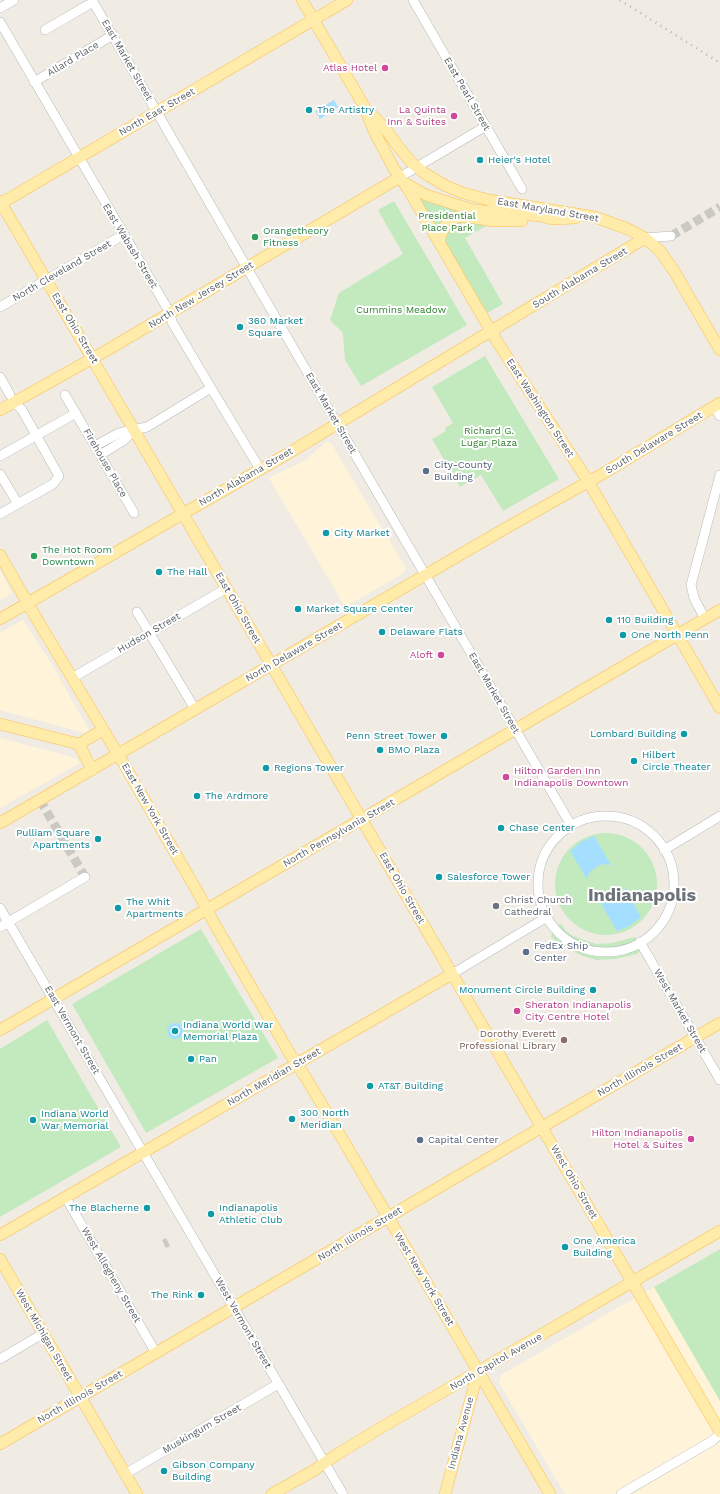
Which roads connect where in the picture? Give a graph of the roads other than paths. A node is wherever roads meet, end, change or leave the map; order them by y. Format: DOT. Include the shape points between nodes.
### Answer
graph roads {
  1 [pos="14,0"];
  2 [pos="302,0"];
  3 [pos="347,0"];
  4 [pos="413,0"];
  5 [pos="93,1"];
  6 [pos="0,8"];
  7 [pos="314,19"];
  8 [pos="0,22"];
  9 [pos="45,30"];
  10 [pos="113,35"];
  11 [pos="34,82"];
  12 [pos="364,106"];
  13 [pos="156,112"];
  14 [pos="486,126"];
  15 [pos="78,158"];
  16 [pos="417,167"];
  17 [pos="400,177"];
  18 [pos="522,189"];
  19 [pos="0,203"];
  20 [pos="595,216"];
  21 [pos="552,219"];
  22 [pos="123,235"];
  23 [pos="671,236"];
  24 [pos="645,238"];
  25 [pos="440,243"];
  26 [pos="246,268"];
  27 [pos="46,280"];
  28 [pos="0,307"];
  29 [pos="170,314"];
  30 [pos="491,332"];
  31 [pos="720,349"];
  32 [pos="93,358"];
  33 [pos="0,377"];
  34 [pos="211,388"];
  35 [pos="65,395"];
  36 [pos="12,398"];
  37 [pos="718,409"];
  38 [pos="0,410"];
  39 [pos="76,412"];
  40 [pos="337,423"];
  41 [pos="134,430"];
  42 [pos="36,436"];
  43 [pos="95,446"];
  44 [pos="100,454"];
  45 [pos="0,456"];
  46 [pos="260,469"];
  47 [pos="0,474"];
  48 [pos="720,475"];
  49 [pos="588,481"];
  50 [pos="18,504"];
  51 [pos="134,513"];
  52 [pos="0,514"];
  53 [pos="183,514"];
  54 [pos="0,555"];
  55 [pos="425,575"];
  56 [pos="227,588"];
  57 [pos="27,603"];
  58 [pos="720,610"];
  59 [pos="137,612"];
  60 [pos="0,619"];
  61 [pos="705,619"];
  62 [pos="150,633"];
  63 [pos="677,635"];
  64 [pos="272,665"];
  65 [pos="72,678"];
  66 [pos="720,708"];
  67 [pos="195,709"];
  68 [pos="0,724"];
  69 [pos="516,729"];
  70 [pos="103,730"];
  71 [pos="79,744"];
  72 [pos="118,755"];
  73 [pos="92,770"];
  74 [pos="720,816"];
  75 [pos="362,819"];
  76 [pos="0,823"];
  77 [pos="571,825"];
  78 [pos="664,850"];
  79 [pos="85,877"];
  80 [pos="0,908"];
  81 [pos="206,910"];
  82 [pos="547,918"];
  83 [pos="8,922"];
  84 [pos="0,927"];
  85 [pos="640,942"];
  86 [pos="452,974"];
  87 [pos="54,999"];
  88 [pos="720,1023"];
  89 [pos="0,1030"];
  90 [pos="695,1037"];
  91 [pos="297,1064"];
  92 [pos="720,1080"];
  93 [pos="542,1127"];
  94 [pos="143,1152"];
  95 [pos="66,1198"];
  96 [pos="388,1217"];
  97 [pos="720,1231"];
  98 [pos="0,1235"];
  99 [pos="0,1259"];
  100 [pos="632,1282"];
  101 [pos="234,1308"];
  102 [pos="44,1334"];
  103 [pos="156,1352"];
  104 [pos="0,1359"];
  105 [pos="478,1372"];
  106 [pos="278,1384"];
  107 [pos="81,1397"];
  108 [pos="720,1433"];
  109 [pos="0,1444"];
  110 [pos="325,1463"];
  111 [pos="125,1474"];
  112 [pos="137,1494"];
  113 [pos="272,1494"];
  114 [pos="343,1494"];
  115 [pos="445,1494"];
  116 [pos="550,1494"];
  117 [pos="622,1494"];
  1 -- 6 [label="street"];
  2 -- 7 [label="main road, East Washington Street"];
  3 -- 7 [label="main road, North East Street"];
  4 -- 14 [label="street, East Pearl Street"];
  5 -- 9 [label="street"];
  5 -- 10 [label="street, East Market Street"];
  7 -- 12 [label="main road, East Washington Street"];
  7 -- 13 [label="main road, North East Street"];
  8 -- 11 [label="street, East Wabash Street"];
  10 -- 11 [label="street, Allard Place"];
  10 -- 13 [label="street, East Market Street"];
  11 -- 15 [label="street, East Wabash Street"];
  12 -- 16 [label="main road, East Washington Street"];
  12 -- 17 [label="main road, East Washington Street" via="374,131"];
  13 -- 15 [label="main road, North East Street"];
  13 -- 26 [label="street, East Market Street"];
  14 -- 16 [label="street"];
  14 -- 18 [label="street, East Pearl Street"];
  15 -- 19 [label="main road, North East Street"];
  15 -- 22 [label="street, East Wabash Street"];
  16 -- 17 [label="street"];
  16 -- 20 [label="main road, East Maryland Street" via="440,184 471,196"];
  17 -- 21 [label="main road" via="407,186 418,192 473,210"];
  17 -- 25 [label="main road, East Washington Street"];
  17 -- 26 [label="main road, North New Jersey Street"];
  19 -- 27 [label="main road, East Ohio Street"];
  20 -- 21 [label="main road"];
  20 -- 24 [label="main road, East Maryland Street"];
  21 -- 25 [label="main road" via="494,221 457,217 445,226"];
  22 -- 27 [label="street, North Cleveland Street"];
  22 -- 29 [label="street, East Wabash Street"];
  23 -- 24 [label="street, South Alabama Street"];
  24 -- 30 [label="main road, South Alabama Street"];
  24 -- 31 [label="main road, East Maryland Street" via="658,249 674,271"];
  25 -- 30 [label="main road, East Washington Street"];
  26 -- 29 [label="main road, North New Jersey Street"];
  26 -- 40 [label="street, East Market Street"];
  27 -- 28 [label="street, North Cleveland Street"];
  27 -- 32 [label="main road, East Ohio Street"];
  29 -- 32 [label="main road, North New Jersey Street"];
  29 -- 34 [label="street, East Wabash Street" via="172,322"];
  30 -- 40 [label="main road, North Alabama Street"];
  30 -- 49 [label="main road, East Washington Street"];
  32 -- 36 [label="main road, North New Jersey Street"];
  32 -- 41 [label="main road, East Ohio Street"];
  33 -- 36 [label="street"];
  34 -- 41 [label="street" via="147,427"];
  34 -- 46 [label="street, East Wabash Street"];
  35 -- 39 [label="street, Firehouse Place"];
  36 -- 38 [label="main road, North New Jersey Street"];
  36 -- 42 [label="street" via="22,410"];
  37 -- 49 [label="main road, South Delaware Street"];
  39 -- 42 [label="street"];
  39 -- 43 [label="street, Firehouse Place"];
  40 -- 46 [label="main road, North Alabama Street"];
  40 -- 55 [label="street, East Market Street"];
  41 -- 43 [label="street" via="119,433"];
  41 -- 44 [label="street" via="124,441"];
  41 -- 53 [label="main road, East Ohio Street"];
  42 -- 45 [label="street"];
  42 -- 50 [label="street" via="58,478 53,484"];
  43 -- 44 [label="street, Firehouse Place"];
  44 -- 51 [label="street, Firehouse Place"];
  46 -- 53 [label="main road, North Alabama Street"];
  47 -- 50 [label="street"];
  48 -- 61 [label="street" via="692,585 694,598"];
  49 -- 55 [label="main road, North Delaware Street"];
  49 -- 63 [label="main road, East Washington Street"];
  50 -- 52 [label="street"];
  53 -- 56 [label="main road, East Ohio Street"];
  53 -- 57 [label="main road, North Alabama Street"];
  54 -- 57 [label="main road, East New York Street"];
  55 -- 64 [label="main road, North Delaware Street"];
  55 -- 69 [label="street, East Market Street"];
  56 -- 62 [label="street, Hudson Street"];
  56 -- 64 [label="main road, East Ohio Street"];
  57 -- 60 [label="main road, North Alabama Street"];
  57 -- 65 [label="main road, East New York Street"];
  58 -- 61 [label="main road, North Pennsylvania Street"];
  59 -- 62 [label="street"];
  61 -- 63 [label="main road, North Pennsylvania Street"];
  62 -- 65 [label="street, Hudson Street"];
  62 -- 67 [label="street"];
  63 -- 66 [label="main road, East Washington Street"];
  63 -- 69 [label="main road, North Pennsylvania Street"];
  64 -- 67 [label="main road, North Delaware Street"];
  64 -- 75 [label="main road, East Ohio Street"];
  65 -- 70 [label="main road, East New York Street"];
  67 -- 72 [label="main road, North Delaware Street"];
  68 -- 71 [label="main road"];
  69 -- 75 [label="main road, North Pennsylvania Street"];
  69 -- 77 [label="street, East Market Street"];
  70 -- 71 [label="main road"];
  70 -- 72 [label="main road, East New York Street"];
  71 -- 73 [label="main road"];
  72 -- 73 [label="main road, North Delaware Street"];
  72 -- 81 [label="main road, East New York Street"];
  73 -- 76 [label="main road, North Delaware Street"];
  74 -- 78 [label="street"];
  75 -- 81 [label="main road, North Pennsylvania Street"];
  75 -- 86 [label="main road, East Ohio Street"];
  77 -- 78 [label="street" via="596,817 623,818 647,831"];
  77 -- 82 [label="street" via="552,842 540,866 539,892"];
  78 -- 85 [label="street" via="670,862 672,875 671,901 660,925"];
  79 -- 83 [label="street"];
  80 -- 83 [label="street, East Vermont Street"];
  81 -- 87 [label="main road, North Pennsylvania Street"];
  81 -- 91 [label="main road, East New York Street"];
  82 -- 85 [label="street" via="562,936 583,947 617,951"];
  82 -- 86 [label="street, North Meridian Street"];
  83 -- 84 [label="street"];
  83 -- 87 [label="street, East Vermont Street"];
  85 -- 90 [label="street, West Market Street"];
  86 -- 91 [label="main road, North Meridian Street"];
  86 -- 93 [label="main road, West Ohio Street"];
  87 -- 89 [label="main road, North Pennsylvania Street"];
  87 -- 94 [label="street, East Vermont Street"];
  88 -- 90 [label="main road, North Illinois Street"];
  90 -- 92 [label="street, West Market Street"];
  90 -- 93 [label="main road, North Illinois Street"];
  91 -- 94 [label="main road, North Meridian Street"];
  91 -- 96 [label="main road, West New York Street"];
  93 -- 96 [label="main road, North Illinois Street"];
  93 -- 100 [label="main road, West Ohio Street"];
  94 -- 95 [label="main road, North Meridian Street"];
  94 -- 101 [label="street, West Vermont Street"];
  95 -- 98 [label="main road, North Meridian Street"];
  95 -- 103 [label="street, West Allegheny Street"];
  96 -- 101 [label="main road, North Illinois Street"];
  96 -- 105 [label="main road, West New York Street"];
  97 -- 100 [label="main road, North Capitol Avenue"];
  99 -- 102 [label="main road, West Michigan Street"];
  100 -- 105 [label="main road, North Capitol Avenue"];
  100 -- 108 [label="main road, West Ohio Street"];
  101 -- 103 [label="main road, North Illinois Street"];
  101 -- 106 [label="street, West Vermont Street"];
  102 -- 104 [label="street"];
  102 -- 107 [label="main road, West Michigan Street"];
  103 -- 107 [label="main road, North Illinois Street"];
  105 -- 110 [label="main road, North Capitol Avenue"];
  105 -- 115 [label="main road, Indiana Avenue"];
  105 -- 116 [label="main road, West New York Street"];
  106 -- 110 [label="street, West Vermont Street"];
  106 -- 111 [label="street, Muskingum Street"];
  107 -- 109 [label="main road, North Illinois Street"];
  107 -- 111 [label="main road, West Michigan Street"];
  108 -- 117 [label="street" via="712,1441"];
  110 -- 113 [label="main road, North Capitol Avenue"];
  110 -- 114 [label="street, West Vermont Street"];
  111 -- 112 [label="main road, West Michigan Street"];
}
